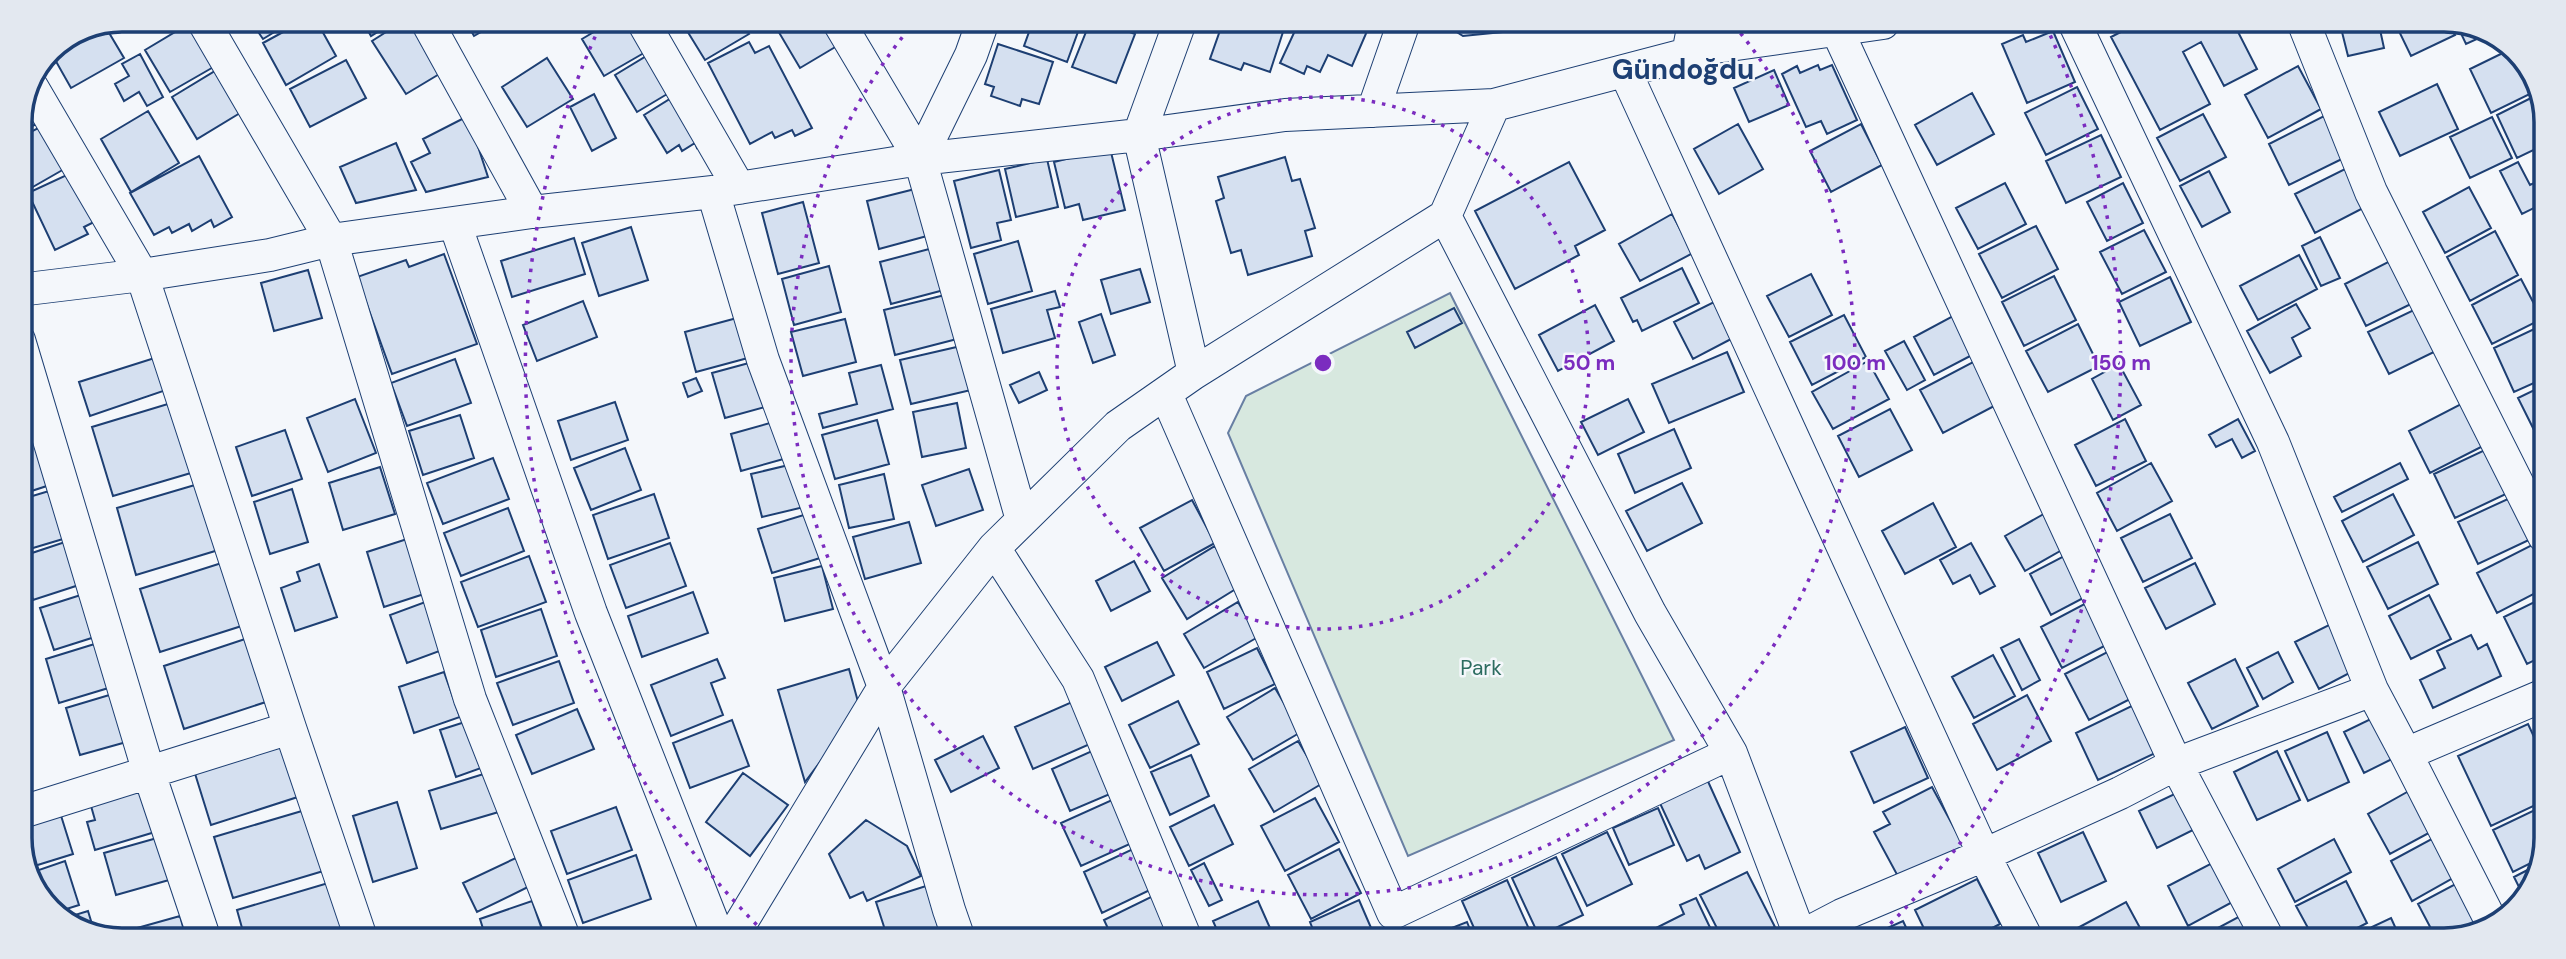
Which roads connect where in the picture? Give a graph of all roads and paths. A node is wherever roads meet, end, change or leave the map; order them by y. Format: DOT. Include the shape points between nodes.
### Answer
graph roads {
  1 [pos="209,31"];
  2 [pos="432,31"];
  3 [pos="647,31"];
  4 [pos="844,31"];
  5 [pos="979,31"];
  6 [pos="1177,31"];
  7 [pos="1401,31"];
  8 [pos="1692,31"];
  9 [pos="1830,31"];
  10 [pos="1837,31"];
  11 [pos="2077,31"];
  12 [pos="2307,31"];
  13 [pos="1688,54"];
  14 [pos="1625,71"];
  15 [pos="36,94"];
  16 [pos="1494,105"];
  17 [pos="1373,111"];
  18 [pos="1139,135"];
  19 [pos="920,159"];
  20 [pos="726,190"];
  21 [pos="532,212"];
  22 [pos="1445,216"];
  23 [pos="455,224"];
  24 [pos="331,240"];
  25 [pos="142,275"];
  26 [pos="31,289"];
  27 [pos="1194,373"];
  28 [pos="31,381"];
  29 [pos="1166,394"];
  30 [pos="2534,516"];
  31 [pos="1022,520"];
  32 [pos="994,548"];
  33 [pos="884,687"];
  34 [pos="2372,690"];
  35 [pos="2534,699"];
  36 [pos="290,728"];
  37 [pos="1731,753"];
  38 [pos="2406,754"];
  39 [pos="2176,764"];
  40 [pos="149,773"];
  41 [pos="32,809"];
  42 [pos="1984,855"];
  43 [pos="2488,916"];
  44 [pos="1396,925"];
  45 [pos="201,928"];
  46 [pos="358,928"];
  47 [pos="560,928"];
  48 [pos="715,928"];
  49 [pos="738,928"];
  50 [pos="955,928"];
  51 [pos="1181,928"];
  52 [pos="1796,928"];
  53 [pos="1818,928"];
  54 [pos="2021,928"];
  55 [pos="2262,928"];
  1 -- 24 [label="street"];
  2 -- 21 [label="street"];
  3 -- 20 [label="street"];
  4 -- 19 [label="street"];
  5 -- 19 [label="street"];
  6 -- 18 [label="street"];
  7 -- 17 [label="street"];
  8 -- 13 [label="street"];
  9 -- 13 [label="street"];
  10 -- 39 [label="street"];
  11 -- 34 [label="street" via="2273,442"];
  12 -- 30 [label="street" via="2371,192"];
  13 -- 14 [label="street"];
  14 -- 16 [label="street"];
  14 -- 42 [label="street"];
  15 -- 25 [label="street"];
  16 -- 17 [label="street"];
  16 -- 22 [label="street"];
  17 -- 18 [label="street" via="1285,116"];
  18 -- 19 [label="street"];
  18 -- 27 [label="street"];
  19 -- 20 [label="street"];
  19 -- 31 [label="street"];
  20 -- 21 [label="street"];
  20 -- 33 [label="street" via="763,360"];
  21 -- 23 [label="street"];
  22 -- 27 [label="street"];
  22 -- 37 [label="street" via="1650,613"];
  23 -- 24 [label="street"];
  23 -- 48 [label="street" via="590,613"];
  24 -- 25 [label="street" via="270,255"];
  24 -- 47 [label="street" via="470,699"];
  25 -- 26 [label="street"];
  25 -- 36 [label="street"];
  27 -- 29 [label="street"];
  28 -- 40 [label="street"];
  29 -- 31 [label="street" via="1118,426"];
  29 -- 44 [label="street"];
  31 -- 32 [label="street"];
  32 -- 33 [label="street"];
  32 -- 51 [label="street" via="1078,680"];
  33 -- 49 [label="street"];
  33 -- 50 [label="street"];
  34 -- 38 [label="street"];
  34 -- 39 [label="street"];
  35 -- 38 [label="street"];
  36 -- 40 [label="street"];
  36 -- 46 [label="street"];
  37 -- 44 [label="street"];
  37 -- 52 [label="street"];
  38 -- 43 [label="street"];
  39 -- 42 [label="street"];
  39 -- 55 [label="street"];
  40 -- 41 [label="street"];
  40 -- 45 [label="street"];
  42 -- 53 [label="street"];
  42 -- 54 [label="street"];
}
